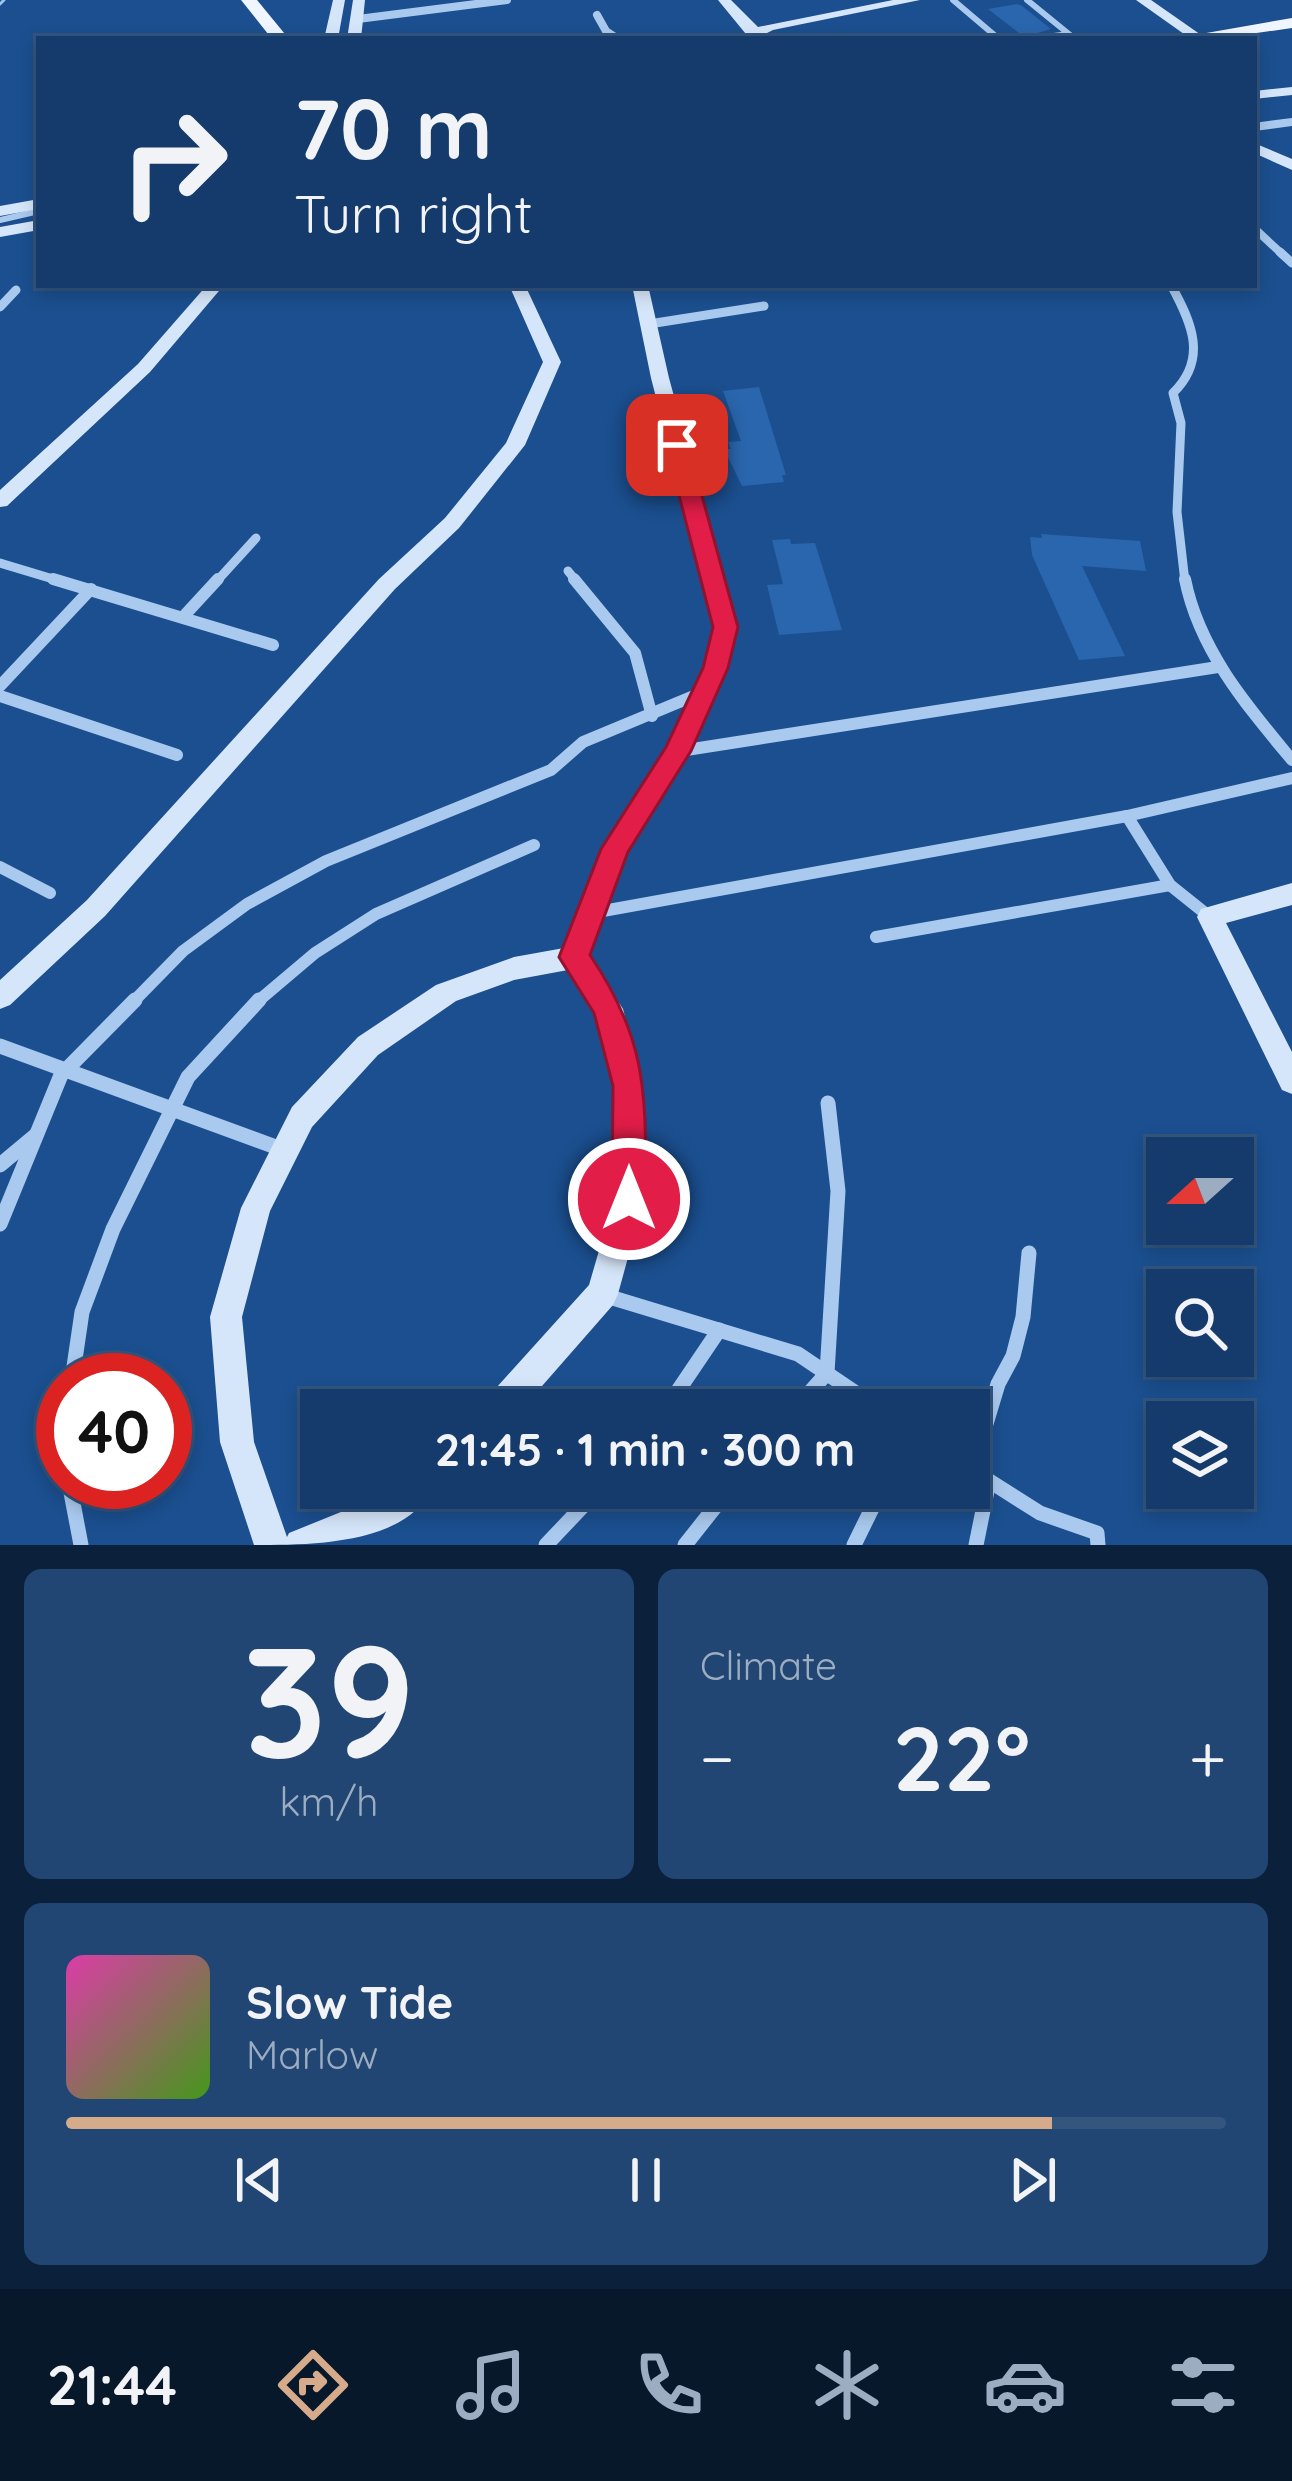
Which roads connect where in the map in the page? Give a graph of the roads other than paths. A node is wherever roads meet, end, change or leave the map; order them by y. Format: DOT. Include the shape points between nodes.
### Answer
graph roads {
  1 [pos="228,0"];
  2 [pos="249,0"];
  3 [pos="339,0"];
  4 [pos="359,0"];
  5 [pos="506,0"];
  6 [pos="724,0"];
  7 [pos="914,0"];
  8 [pos="953,0"];
  9 [pos="1027,0"];
  10 [pos="1142,0"];
  11 [pos="597,15"];
  12 [pos="358,20"];
  13 [pos="1292,26"];
  14 [pos="256,36"];
  15 [pos="278,36"];
  16 [pos="333,36"];
  17 [pos="355,36"];
  18 [pos="613,36"];
  19 [pos="757,36"];
  20 [pos="995,36"];
  21 [pos="1071,36"];
  22 [pos="1187,36"];
  23 [pos="1206,36"];
  24 [pos="1237,36"];
  25 [pos="1292,91"];
  26 [pos="1257,95"];
  27 [pos="1292,122"];
  28 [pos="1257,127"];
  29 [pos="1257,148"];
  30 [pos="1292,165"];
  31 [pos="36,215"];
  32 [pos="0,221"];
  33 [pos="1257,232"];
  34 [pos="1292,263"];
  35 [pos="200,288"];
  36 [pos="213,288"];
  37 [pos="519,288"];
  38 [pos="641,288"];
  39 [pos="1172,288"];
  40 [pos="16,290"];
  41 [pos="764,306"];
  42 [pos="0,307"];
  43 [pos="649,323"];
  44 [pos="0,486"];
  45 [pos="0,501"];
  46 [pos="256,538"];
  47 [pos="0,563"];
  48 [pos="568,571"];
  49 [pos="91,589"];
  50 [pos="184,617"];
  51 [pos="273,645"];
  52 [pos="1218,667"];
  53 [pos="0,686"];
  54 [pos="701,693"];
  55 [pos="0,697"];
  56 [pos="652,716"];
  57 [pos="678,751"];
  58 [pos="177,755"];
  59 [pos="1292,760"];
  60 [pos="1292,778"];
  61 [pos="1127,815"];
  62 [pos="534,844"];
  63 [pos="0,867"];
  64 [pos="1170,885"];
  65 [pos="50,893"];
  66 [pos="1292,894"];
  67 [pos="591,913"];
  68 [pos="1210,917"];
  69 [pos="876,937"];
  70 [pos="574,957"];
  71 [pos="0,997"];
  72 [pos="0,1046"];
  73 [pos="1289,1067"];
  74 [pos="62,1075"];
  75 [pos="828,1103"];
  76 [pos="170,1107"];
  77 [pos="39,1132"];
  78 [pos="285,1150"];
  79 [pos="0,1166"];
  80 [pos="0,1224"];
  81 [pos="1029,1253"];
  82 [pos="602,1294"];
  83 [pos="719,1330"];
  84 [pos="76,1353"];
  85 [pos="827,1373"];
  86 [pos="518,1389"];
  87 [pos="679,1389"];
  88 [pos="813,1389"];
  89 [pos="850,1389"];
  90 [pos="990,1416"];
  91 [pos="990,1482"];
  92 [pos="74,1509"];
  93 [pos="391,1509"];
  94 [pos="580,1509"];
  95 [pos="714,1509"];
  96 [pos="872,1509"];
  97 [pos="976,1509"];
  98 [pos="81,1545"];
  99 [pos="272,1545"];
  100 [pos="301,1545"];
  101 [pos="546,1545"];
  102 [pos="686,1545"];
  103 [pos="854,1545"];
  104 [pos="976,1545"];
  105 [pos="1098,1545"];
  1 -- 14 [label="main road"];
  2 -- 15 [label="main road"];
  3 -- 16 [label="street"];
  4 -- 12 [label="street"];
  5 -- 12 [label="street"];
  6 -- 19 [label="street"];
  7 -- 19 [label="street" via="769,26"];
  8 -- 20 [label="lane"];
  9 -- 21 [label="lane"];
  10 -- 22 [label="street"];
  11 -- 18 [label="street"];
  12 -- 17 [label="street"];
  13 -- 23 [label="main road"];
  13 -- 24 [label="main road"];
  25 -- 26 [label="street"];
  27 -- 28 [label="street"];
  29 -- 30 [label="street"];
  31 -- 32 [label="street"];
  33 -- 34 [label="street"];
  35 -- 44 [label="street" via="132,366"];
  36 -- 45 [label="street" via="144,368"];
  37 -- 71 [label="street" via="552,362 515,445 96,908"];
  38 -- 43 [label="street"];
  39 -- 52 [label="street" via="1197,361 1173,393 1184,416 1177,508 1183,592"];
  40 -- 42 [label="street"];
  41 -- 43 [label="street"];
  43 -- 54 [label="street" via="725,627"];
  46 -- 50 [label="street"];
  47 -- 49 [label="street"];
  48 -- 56 [label="street" via="634,653"];
  49 -- 50 [label="street"];
  49 -- 53 [label="street"];
  50 -- 51 [label="street"];
  52 -- 57 [label="street"];
  52 -- 59 [label="street"];
  54 -- 56 [label="street"];
  54 -- 57 [label="street"];
  55 -- 58 [label="street"];
  56 -- 74 [label="street" via="583,742 551,770 326,861 247,904 183,951"];
  57 -- 67 [label="street" via="615,849"];
  60 -- 61 [label="street"];
  61 -- 64 [label="street"];
  61 -- 67 [label="street"];
  62 -- 76 [label="street" via="376,914 315,953 250,1007"];
  63 -- 65 [label="street"];
  64 -- 68 [label="street"];
  64 -- 69 [label="street"];
  66 -- 68 [label="street"];
  67 -- 70 [label="street"];
  68 -- 73 [label="street"];
  70 -- 78 [label="street" via="446,993 368,1046 302,1117"];
  70 -- 82 [label="street" via="609,1009 629,1086 629,1199"];
  72 -- 74 [label="street"];
  74 -- 76 [label="street"];
  74 -- 77 [label="street"];
  75 -- 85 [label="street" via="838,1191"];
  76 -- 78 [label="street"];
  76 -- 84 [label="street" via="113,1228"];
  77 -- 79 [label="street"];
  77 -- 80 [label="street"];
  78 -- 99 [label="street" via="256,1208 226,1317 237,1442"];
  81 -- 90 [label="street" via="1023,1317"];
  82 -- 83 [label="street"];
  82 -- 86 [label="street"];
  83 -- 85 [label="street" via="798,1354"];
  83 -- 87 [label="street"];
  85 -- 88 [label="street"];
  85 -- 89 [label="street"];
  91 -- 105 [label="street" via="1040,1513 1097,1533"];
  92 -- 98 [label="street"];
  93 -- 100 [label="street"];
  94 -- 101 [label="street"];
  95 -- 102 [label="street"];
  96 -- 103 [label="street"];
  97 -- 104 [label="street"];
}
